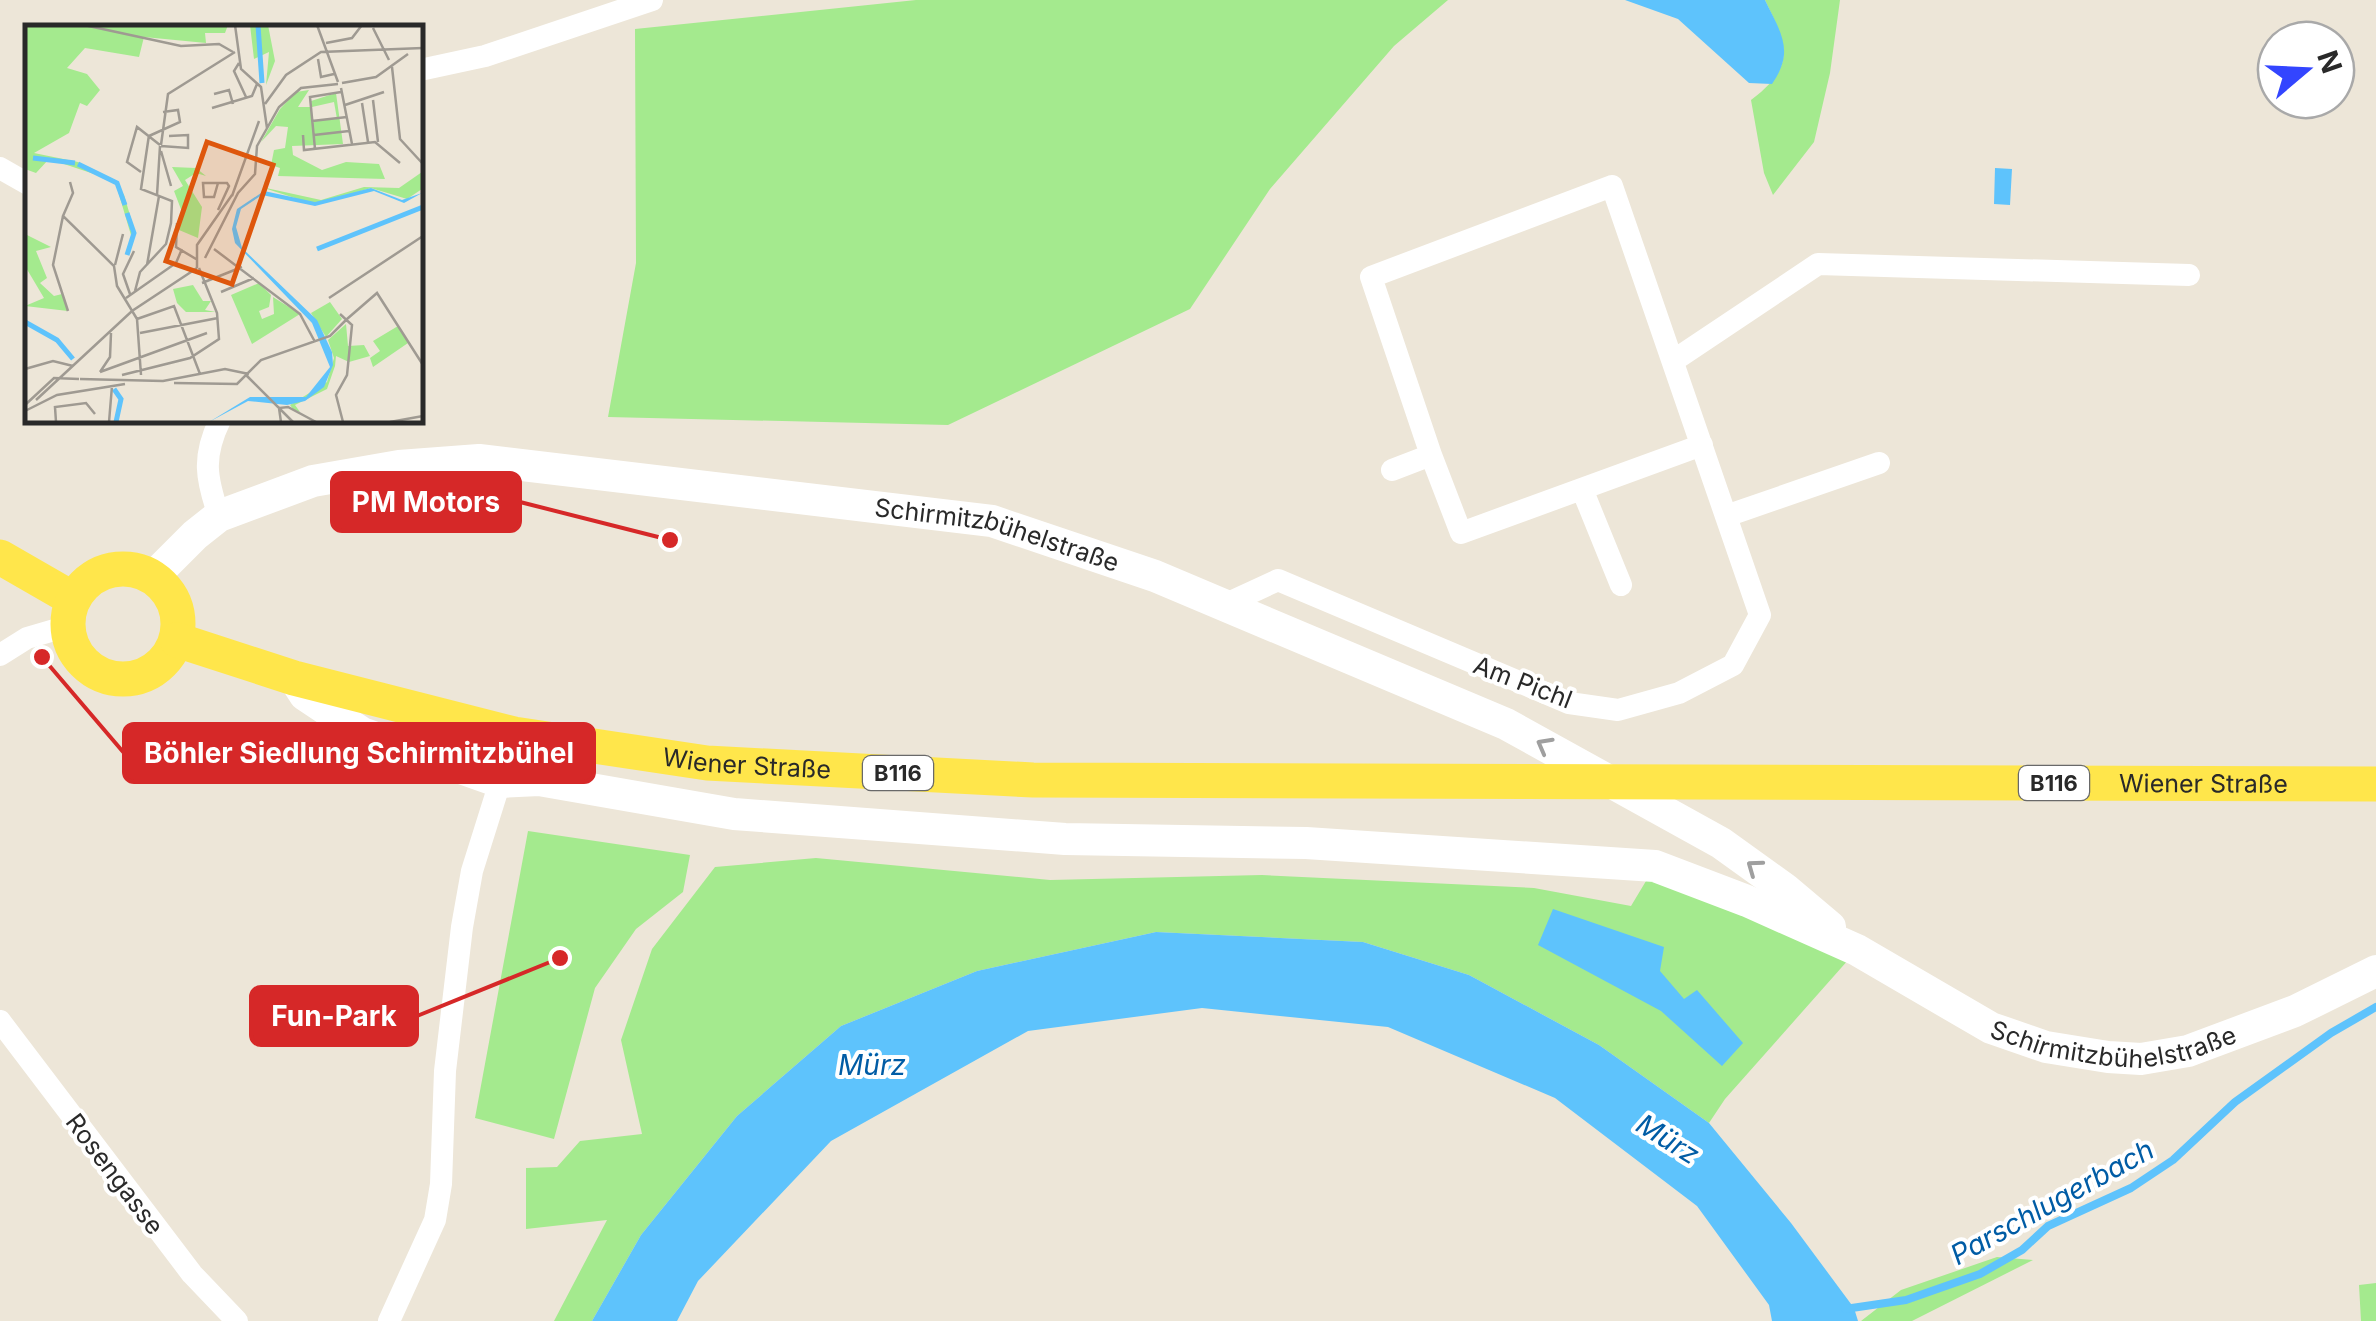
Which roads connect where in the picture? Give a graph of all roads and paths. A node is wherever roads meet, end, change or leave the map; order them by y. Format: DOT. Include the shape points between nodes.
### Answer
graph roads {
  1 [pos="652,0"];
  2 [pos="422,70"];
  3 [pos="0,168"];
  4 [pos="25,182"];
  5 [pos="2190,275"];
  6 [pos="1673,361"];
  7 [pos="219,422"];
  8 [pos="1702,445"];
  9 [pos="1431,455"];
  10 [pos="1878,463"];
  11 [pos="1392,470"];
  12 [pos="1582,488"];
  13 [pos="225,514"];
  14 [pos="1726,516"];
  15 [pos="0,556"];
  16 [pos="153,577"];
  17 [pos="1622,585"];
  18 [pos="1224,605"];
  19 [pos="70,613"];
  20 [pos="176,640"];
  21 [pos="0,655"];
  22 [pos="294,678"];
  23 [pos="500,782"];
  24 [pos="2376,784"];
  25 [pos="1660,810"];
  26 [pos="1655,866"];
  27 [pos="1857,950"];
  28 [pos="2376,972"];
  29 [pos="0,1021"];
  30 [pos="237,1321"];
  31 [pos="389,1321"];
  1 -- 2 [label="street" via="485,56"];
  3 -- 4 [label="street"];
  5 -- 6 [label="street" via="1818,264"];
  6 -- 8 [label="street, Am Pichl"];
  6 -- 9 [label="street, Am Pichl" via="1612,186 1372,277"];
  7 -- 13 [label="street" via="206,448 211,494"];
  8 -- 12 [label="street, Am Pichl"];
  8 -- 14 [label="street, Am Pichl"];
  9 -- 11 [label="street"];
  9 -- 12 [label="street, Am Pichl" via="1461,532"];
  10 -- 14 [label="street"];
  12 -- 17 [label="street"];
  13 -- 16 [label="main road, Schirmitzbühelstraße"];
  13 -- 18 [label="main road, Schirmitzbühelstraße" via="313,480 479,460 992,521"];
  14 -- 18 [label="street, Am Pichl" via="1760,615 1733,665 1679,692 1618,710 1569,702 1278,580"];
  15 -- 19 [label="main road"];
  16 -- 19 [label="main road" via="131,569 92,578"];
  16 -- 20 [label="main road" via="174,603"];
  25 -- 18 [label="main road, Schirmitzbühelstraße, one-way" via="1506,724"];
  19 -- 20 [label="main road" via="71,642 84,664 105,677 133,679 154,670"];
  19 -- 21 [label="street"];
  20 -- 22 [label="main road, Wiener Straße / B116"];
  22 -- 23 [label="main road" via="328,714 362,733"];
  22 -- 24 [label="main road, Wiener Straße / B116" via="514,734 707,763 1034,780"];
  23 -- 26 [label="main road" via="538,780 734,814 1046,838 1306,842"];
  23 -- 31 [label="street" via="462,927 435,1220"];
  25 -- 26 [label="main road"];
  27 -- 25 [label="main road, Schirmitzbühelstraße, one-way" via="1721,843"];
  26 -- 27 [label="main road"];
  27 -- 28 [label="main road, Schirmitzbühelstraße" via="1991,1028 2046,1047 2141,1059 2246,1031"];
  29 -- 30 [label="street, Rosengasse" via="192,1274"];
}
